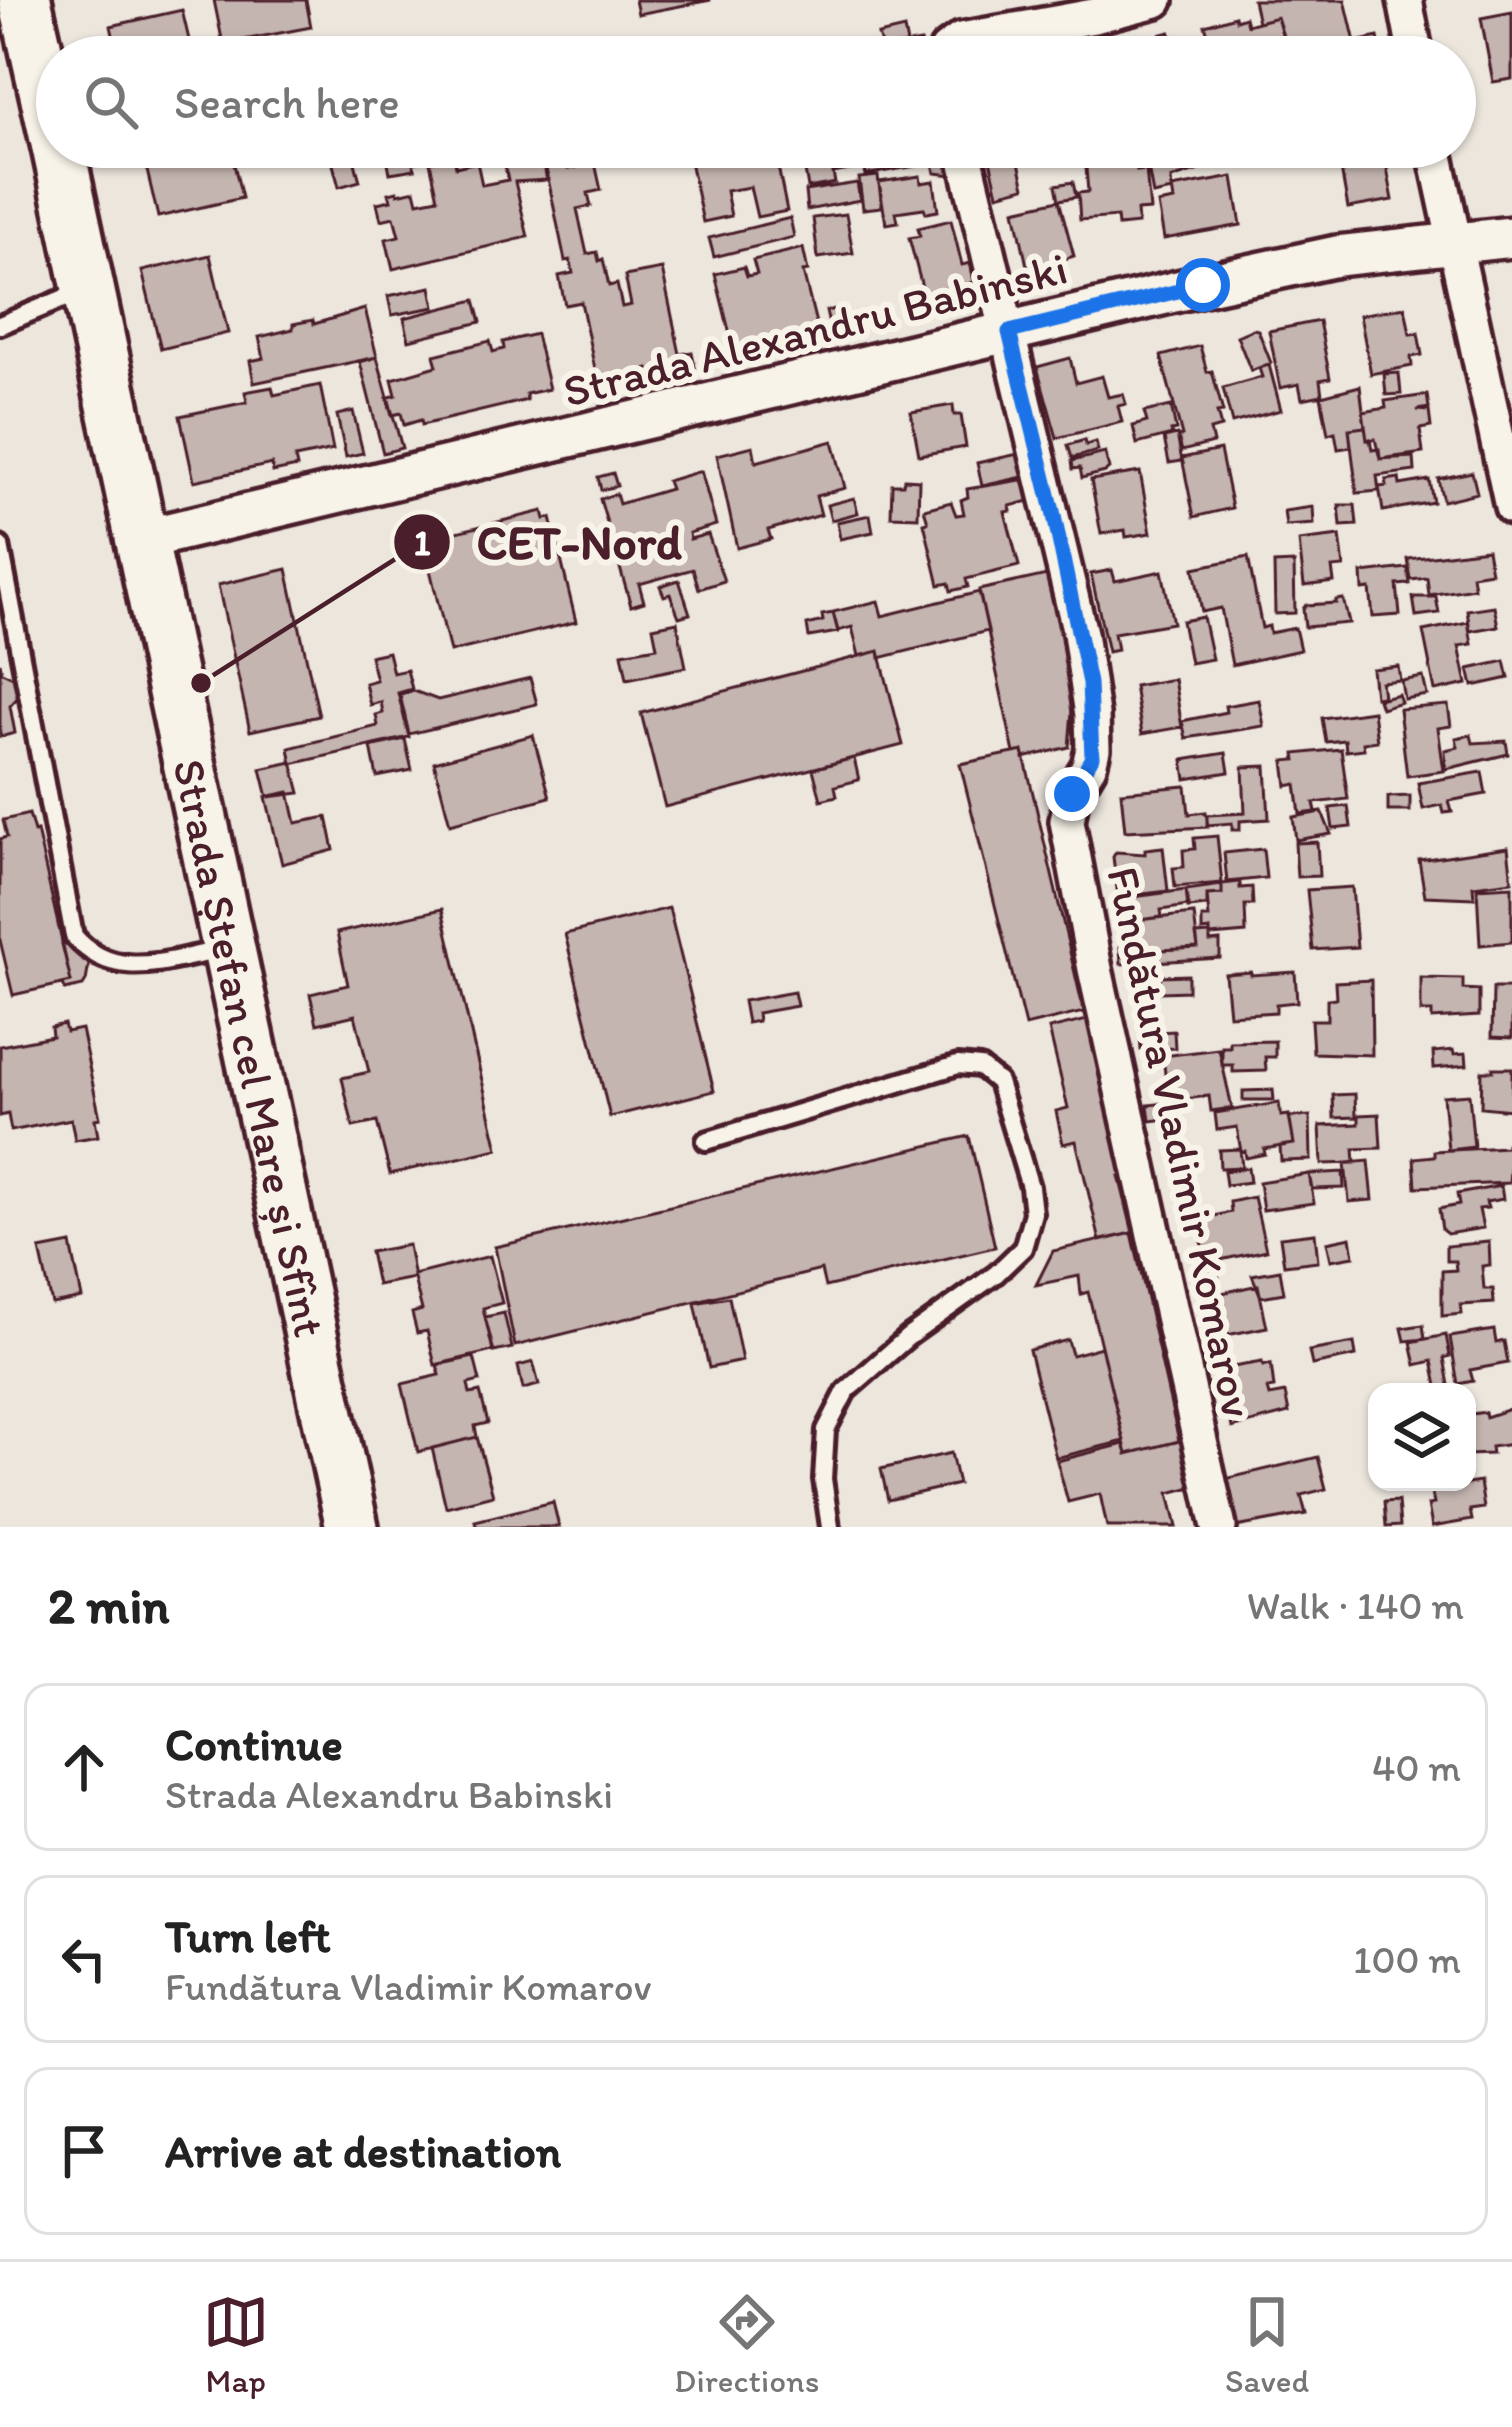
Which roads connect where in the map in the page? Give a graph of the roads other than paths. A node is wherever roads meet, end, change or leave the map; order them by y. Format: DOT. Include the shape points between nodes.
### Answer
graph roads {
  1 [pos="25,0"];
  2 [pos="1156,0"];
  3 [pos="1405,0"];
  4 [pos="983,36"];
  5 [pos="1412,36"];
  6 [pos="36,50"];
  7 [pos="62,168"];
  8 [pos="969,168"];
  9 [pos="1438,168"];
  10 [pos="1512,236"];
  11 [pos="1452,242"];
  12 [pos="89,288"];
  13 [pos="0,325"];
  14 [pos="1009,332"];
  15 [pos="1512,507"];
  16 [pos="144,539"];
  17 [pos="0,545"];
  18 [pos="230,949"];
  19 [pos="706,1141"];
  20 [pos="352,1527"];
  21 [pos="830,1527"];
  22 [pos="1219,1527"];
  1 -- 6 [label="main road, Strada Ștefan cel Mare și Sfînt"];
  2 -- 4 [label="street"];
  3 -- 5 [label="street"];
  7 -- 12 [label="main road, Strada Ștefan cel Mare și Sfînt"];
  8 -- 14 [label="street, Fundătura Vladimir Komarov"];
  9 -- 11 [label="street"];
  10 -- 11 [label="street, Strada Alexandru Babinski"];
  11 -- 14 [label="street, Strada Alexandru Babinski" via="1336,256"];
  11 -- 15 [label="street"];
  12 -- 13 [label="lane"];
  12 -- 16 [label="main road, Strada Ștefan cel Mare și Sfînt"];
  14 -- 16 [label="street, Strada Alexandru Babinski"];
  14 -- 22 [label="street, Fundătura Vladimir Komarov" via="1089,683 1092,757 1067,821"];
  16 -- 18 [label="main road, Strada Ștefan cel Mare și Sfînt"];
  17 -- 18 [label="lane" via="74,936 88,953 121,966"];
  18 -- 20 [label="main road, Strada Ștefan cel Mare și Sfînt"];
  19 -- 21 [label="lane" via="958,1065 980,1067 998,1082 1030,1187 1023,1248 846,1391 826,1430"];
}
